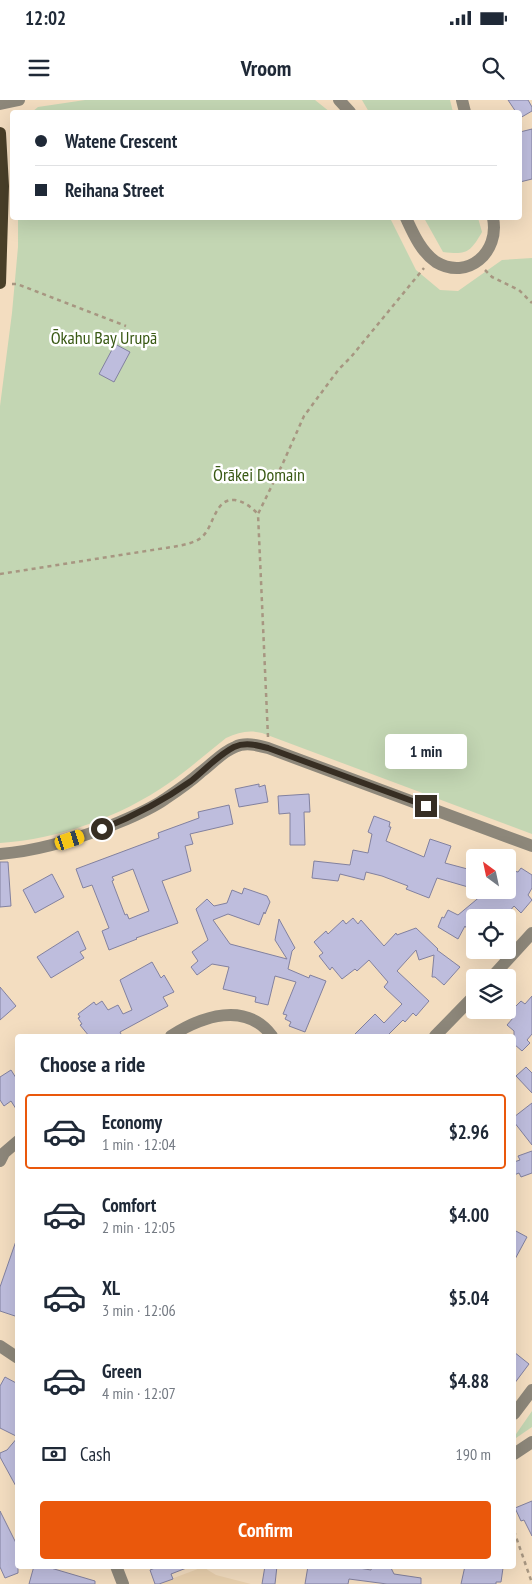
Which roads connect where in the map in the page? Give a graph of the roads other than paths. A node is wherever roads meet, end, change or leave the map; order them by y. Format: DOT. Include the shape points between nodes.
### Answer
graph roads {
  1 [pos="19,100"];
  2 [pos="339,100"];
  3 [pos="0,104"];
  4 [pos="348,110"];
  5 [pos="0,132"];
  6 [pos="407,220"];
  7 [pos="493,220"];
  8 [pos="0,283"];
  9 [pos="532,846"];
  10 [pos="0,854"];
  11 [pos="532,933"];
  12 [pos="499,969"];
  13 [pos="466,1004"];
  14 [pos="174,1034"];
  15 [pos="270,1034"];
  16 [pos="437,1034"];
  17 [pos="15,1144"];
  18 [pos="0,1160"];
  19 [pos="0,1346"];
  20 [pos="15,1356"];
  21 [pos="532,1390"];
  22 [pos="516,1411"];
  23 [pos="532,1442"];
  24 [pos="516,1453"];
  25 [pos="117,1569"];
  26 [pos="123,1584"];
  1 -- 3 [label="street"];
  2 -- 4 [label="street"];
  5 -- 8 [label="main road" via="3,186"];
  6 -- 7 [label="street" via="424,251 437,262 455,268 477,262 486,253 492,243"];
  9 -- 10 [label="street" via="268,748 245,744 235,746 162,801 132,817 53,846"];
  11 -- 12 [label="street"];
  13 -- 16 [label="street"];
  14 -- 15 [label="street" via="204,1019 228,1015 249,1018"];
  17 -- 18 [label="street"];
  19 -- 20 [label="street"];
  21 -- 22 [label="street"];
  23 -- 24 [label="street"];
  25 -- 26 [label="street"];
}
